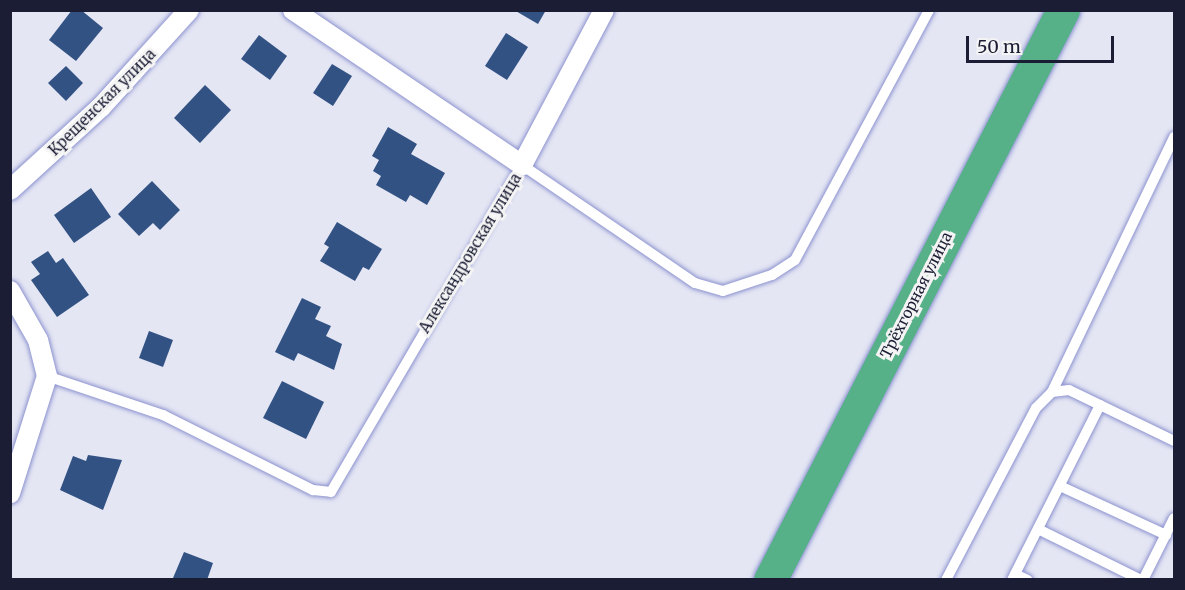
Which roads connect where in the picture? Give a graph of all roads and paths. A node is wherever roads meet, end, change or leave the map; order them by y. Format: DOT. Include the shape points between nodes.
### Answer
graph roads {
  1 [pos="189,10"];
  2 [pos="293,10"];
  3 [pos="604,10"];
  4 [pos="929,10"];
  5 [pos="1063,10"];
  6 [pos="1174,136"];
  7 [pos="522,165"];
  8 [pos="10,190"];
  9 [pos="10,291"];
  10 [pos="46,376"];
  11 [pos="1052,392"];
  12 [pos="1100,405"];
  13 [pos="1174,441"];
  14 [pos="1060,486"];
  15 [pos="10,493"];
  16 [pos="1174,518"];
  17 [pos="1038,529"];
  18 [pos="1166,535"];
  19 [pos="1014,577"];
  20 [pos="770,579"];
  21 [pos="946,579"];
  22 [pos="1028,579"];
  23 [pos="1142,579"];
  1 -- 8 [label="street, Крещенская улица" via="101,107"];
  2 -- 7 [label="street"];
  3 -- 7 [label="street, Александровская улица"];
  4 -- 7 [label="lane" via="795,260 772,275 723,291 695,283"];
  5 -- 20 [label="highway, Трёхгорная улица"];
  6 -- 11 [label="lane"];
  7 -- 10 [label="lane, Александровская улица" via="331,492 313,490 163,415"];
  9 -- 10 [label="street" via="38,340"];
  10 -- 15 [label="street"];
  11 -- 12 [label="lane" via="1069,390"];
  11 -- 21 [label="lane" via="1036,408"];
  12 -- 13 [label="lane"];
  12 -- 14 [label="lane"];
  14 -- 17 [label="lane"];
  14 -- 18 [label="lane"];
  16 -- 18 [label="lane"];
  17 -- 19 [label="lane"];
  17 -- 23 [label="lane"];
  18 -- 23 [label="lane"];
  19 -- 22 [label="lane"];
}
